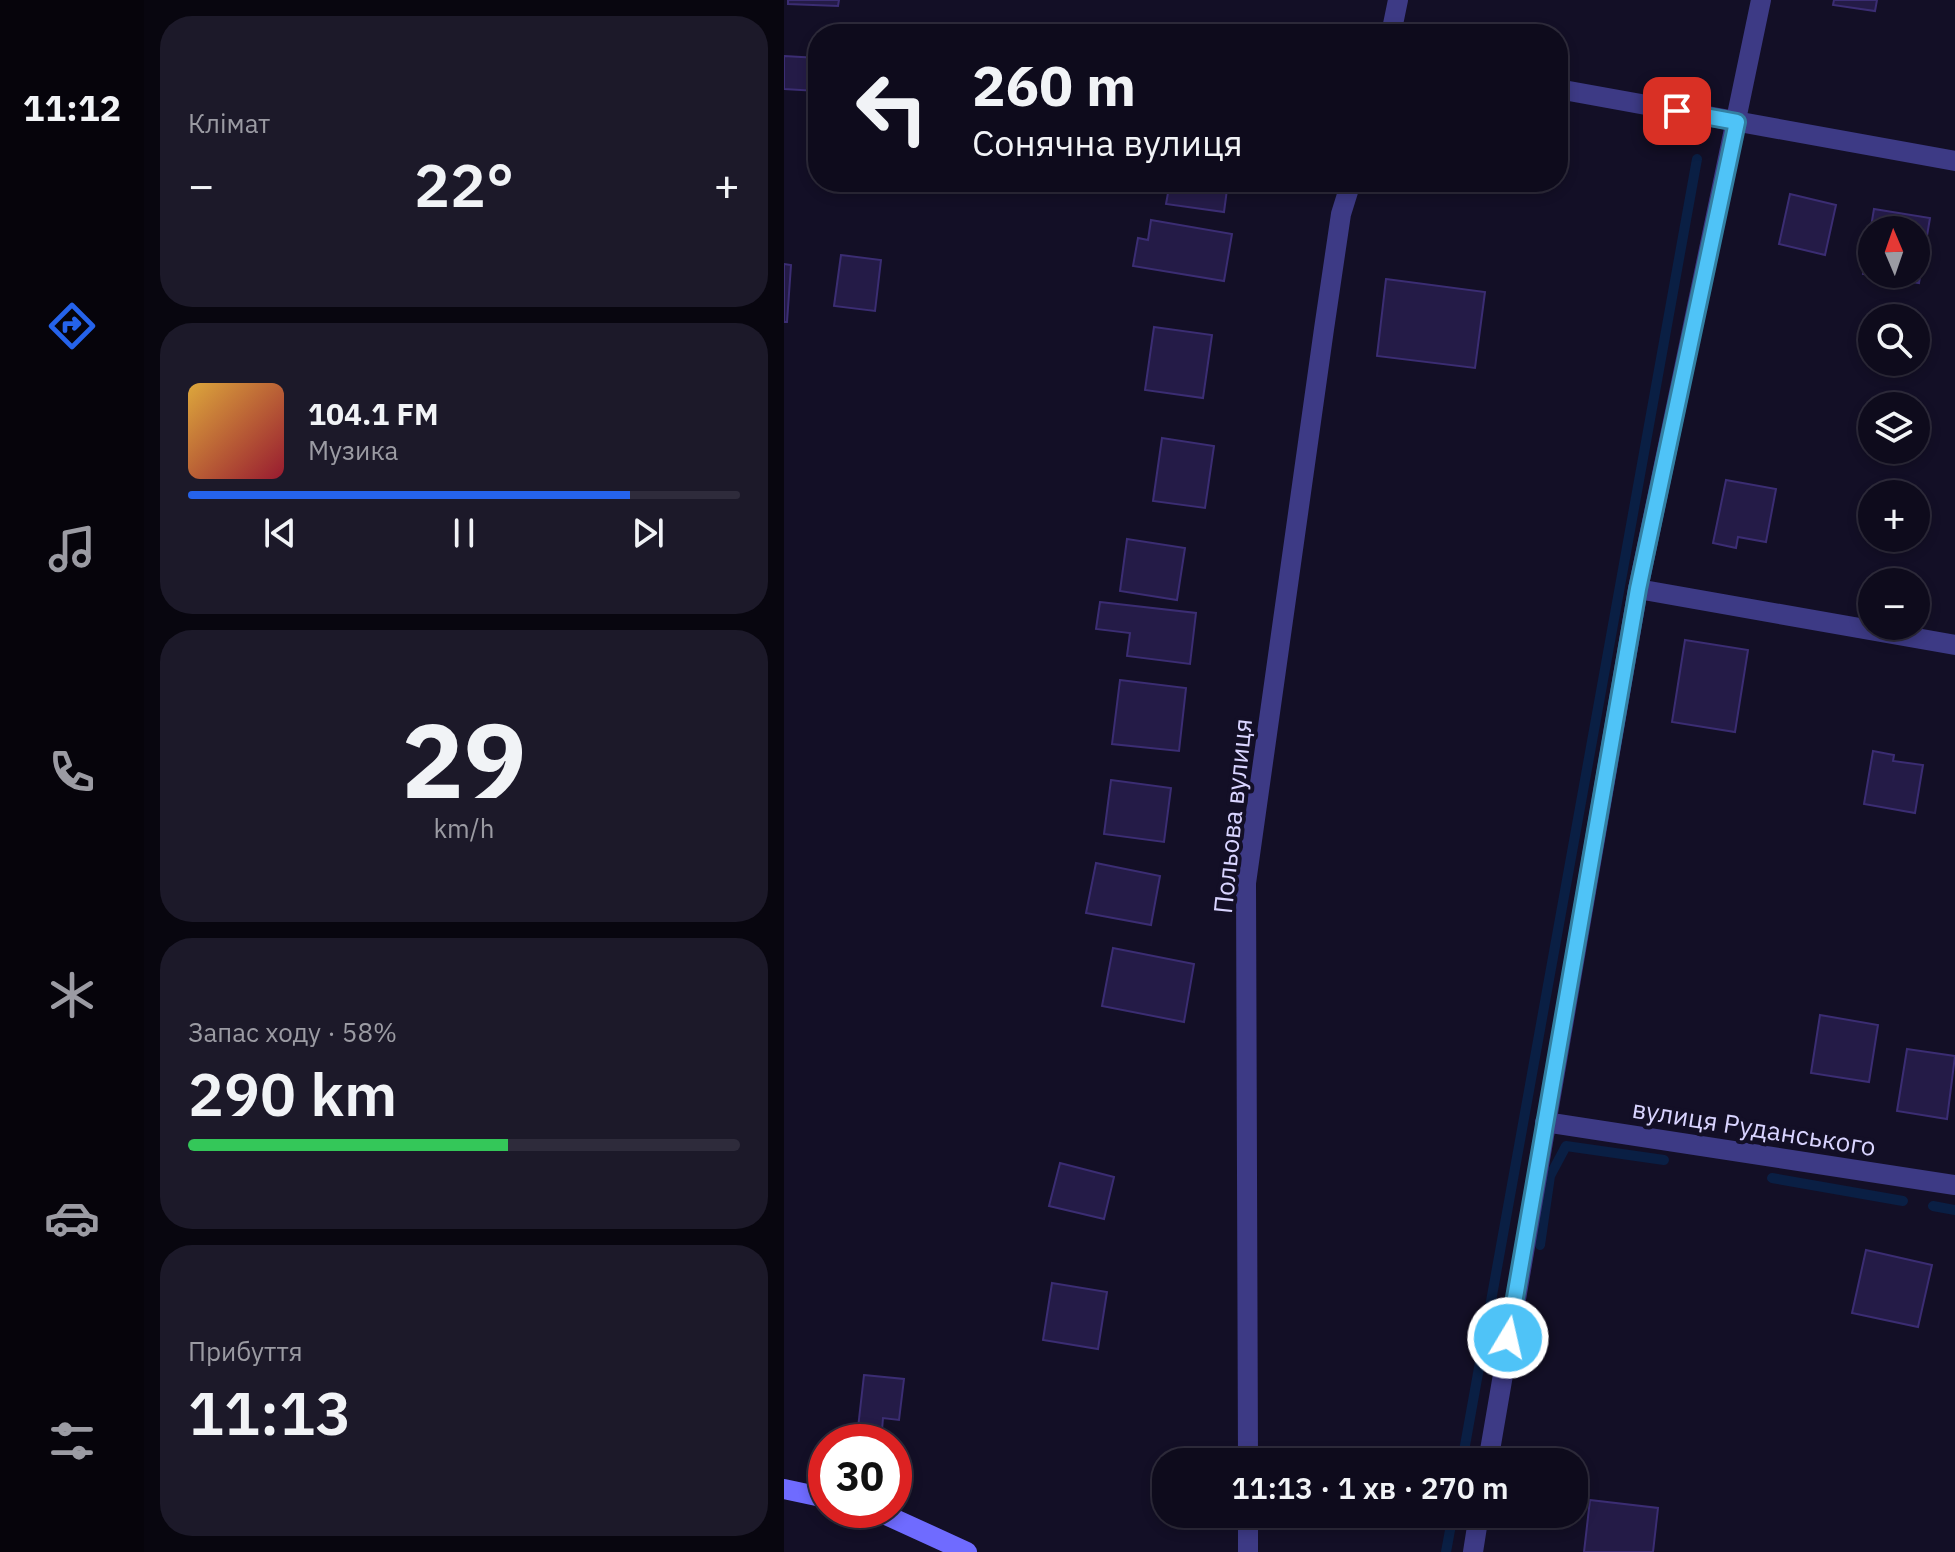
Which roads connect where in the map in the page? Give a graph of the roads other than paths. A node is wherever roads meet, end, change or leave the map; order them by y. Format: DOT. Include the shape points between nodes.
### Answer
graph roads {
  1 [pos="1398,0"];
  2 [pos="1761,0"];
  3 [pos="1393,24"];
  4 [pos="1568,91"];
  5 [pos="1737,122"];
  6 [pos="1955,161"];
  7 [pos="1348,192"];
  8 [pos="1638,589"];
  9 [pos="1955,645"];
  10 [pos="1545,1122"];
  11 [pos="1955,1185"];
  12 [pos="1248,1448"];
  13 [pos="1490,1448"];
  14 [pos="784,1489"];
  15 [pos="808,1494"];
  16 [pos="912,1527"];
  17 [pos="1248,1528"];
  18 [pos="1477,1528"];
  19 [pos="967,1552"];
  20 [pos="1248,1552"];
  21 [pos="1473,1552"];
  1 -- 3 [label="street"];
  2 -- 5 [label="street"];
  4 -- 5 [label="street"];
  5 -- 6 [label="street"];
  5 -- 8 [label="street"];
  7 -- 12 [label="street, Польова вулиця" via="1246,883"];
  8 -- 9 [label="street"];
  8 -- 10 [label="street"];
  10 -- 11 [label="street, вулиця Руданського"];
  10 -- 13 [label="street"];
  14 -- 15 [label="main road"];
  16 -- 19 [label="main road"];
  17 -- 20 [label="street"];
  18 -- 21 [label="street"];
}
